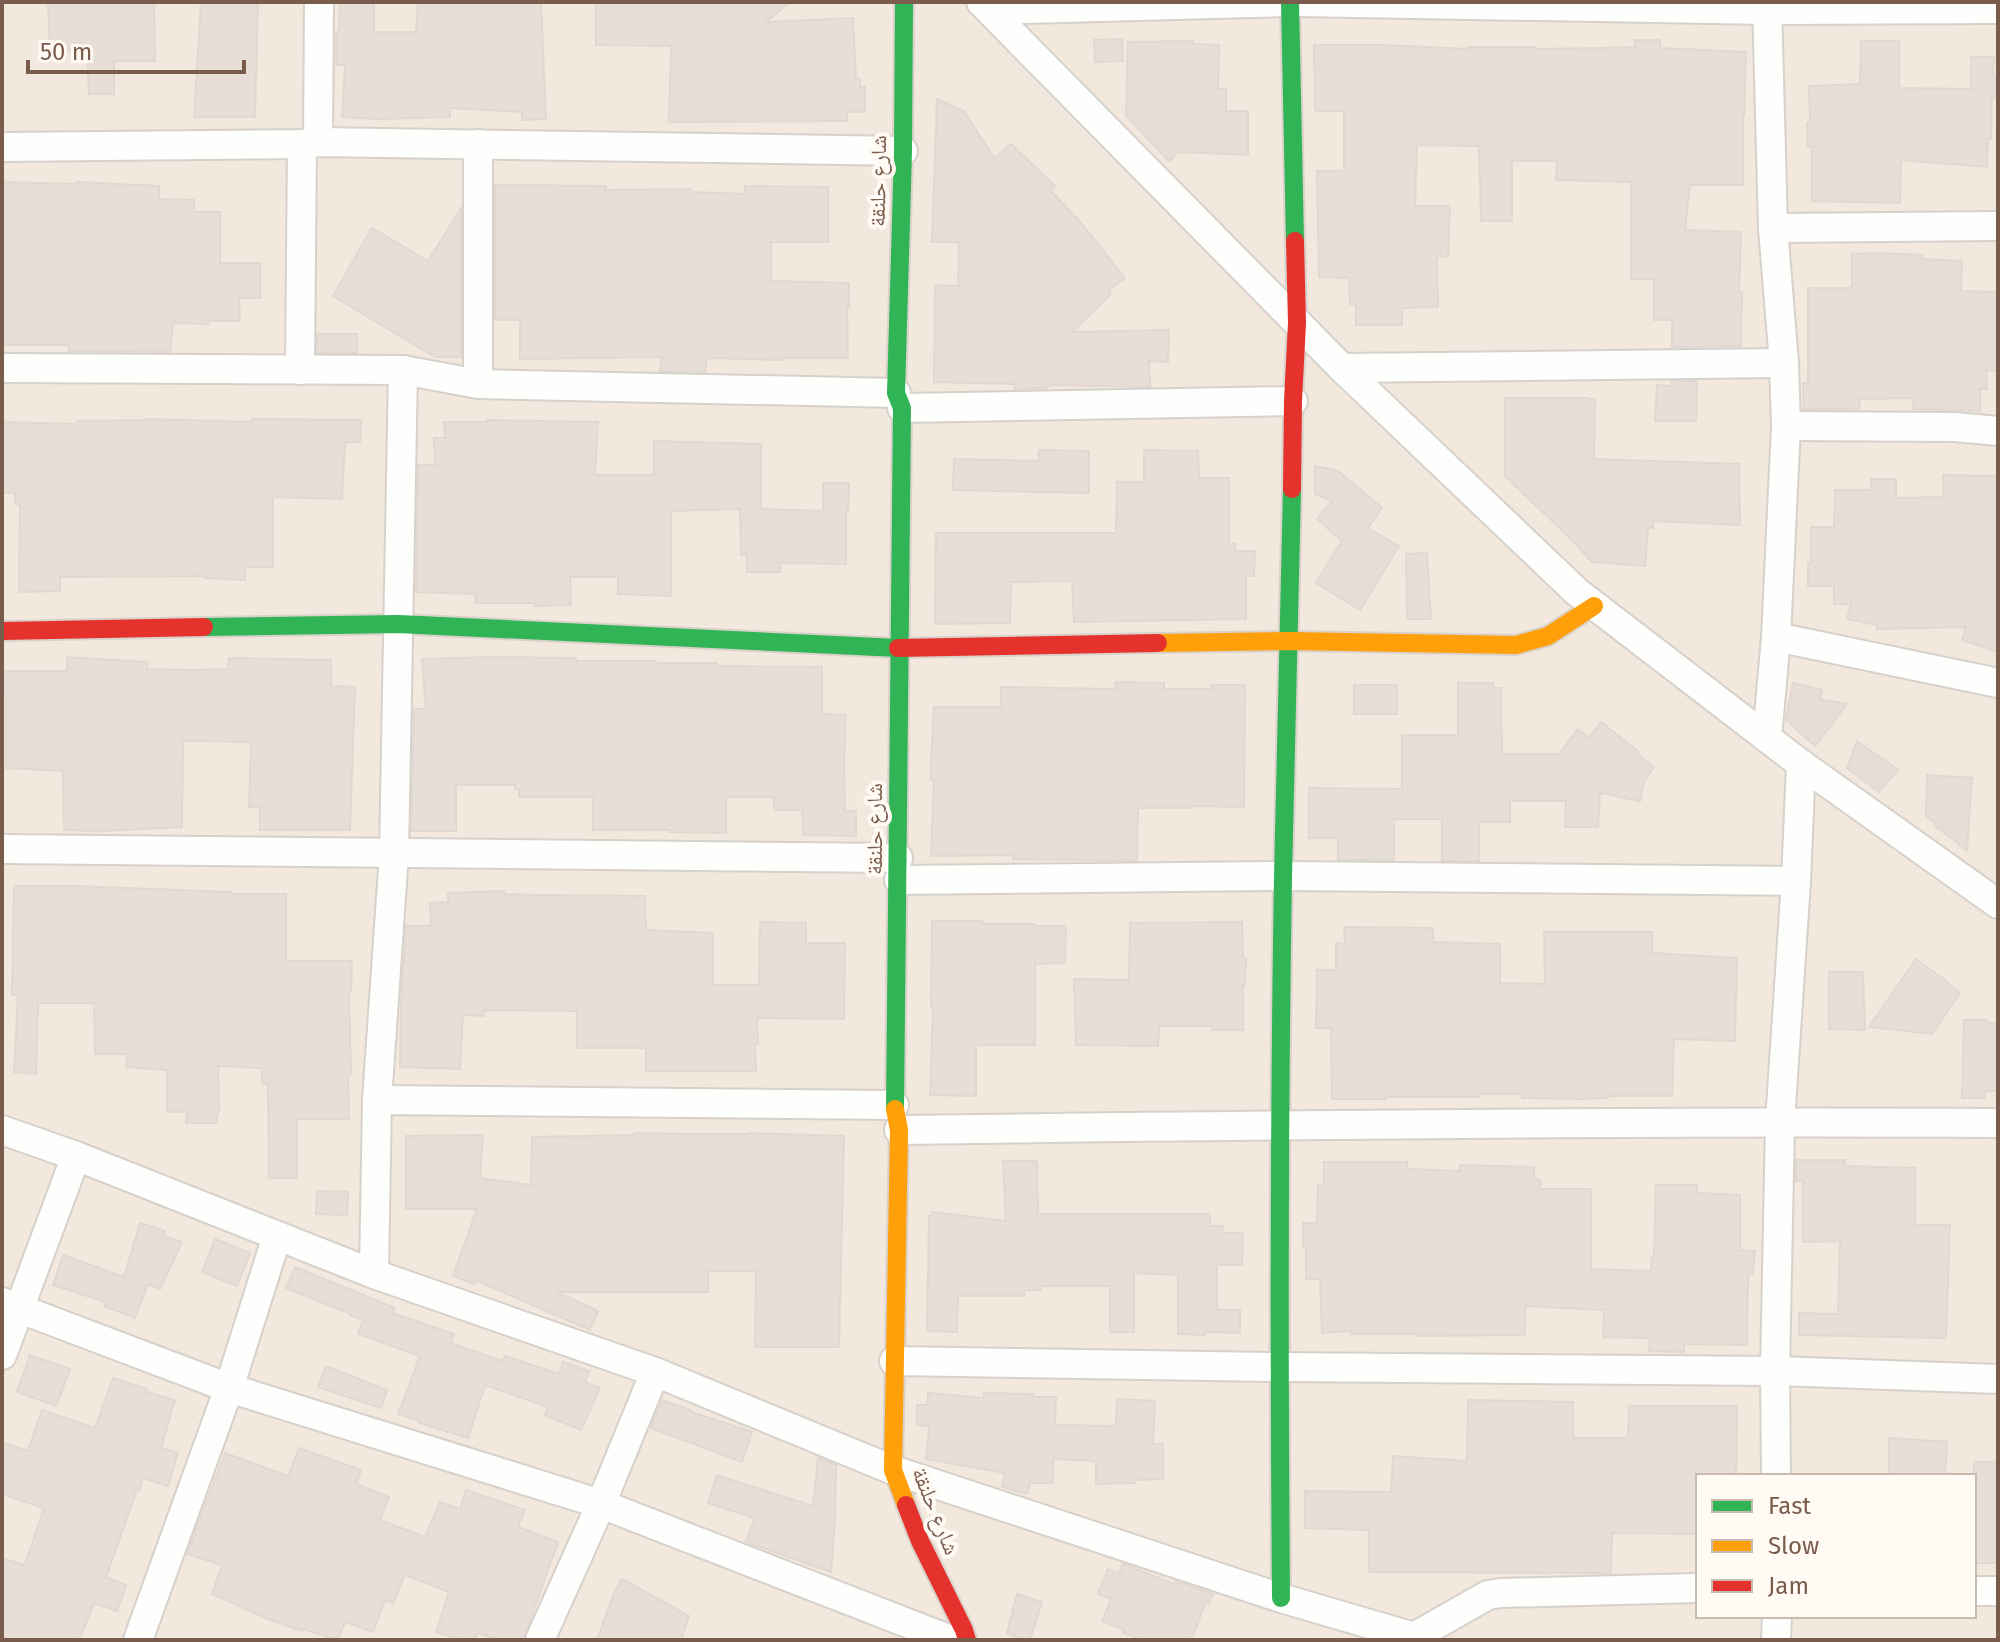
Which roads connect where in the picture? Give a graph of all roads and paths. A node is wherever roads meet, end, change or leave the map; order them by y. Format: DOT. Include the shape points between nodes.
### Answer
graph roads {
  1 [pos="319,2"];
  2 [pos="904,2"];
  3 [pos="1288,2"];
  4 [pos="1297,2"];
  5 [pos="986,6"];
  6 [pos="1767,6"];
  7 [pos="1998,9"];
  8 [pos="310,143"];
  9 [pos="478,144"];
  10 [pos="2,147"];
  11 [pos="903,151"];
  12 [pos="1998,226"];
  13 [pos="1773,228"];
  14 [pos="1297,323"];
  15 [pos="1784,363"];
  16 [pos="2,368"];
  17 [pos="1342,368"];
  18 [pos="300,370"];
  19 [pos="403,370"];
  20 [pos="478,384"];
  21 [pos="899,401"];
  22 [pos="1293,401"];
  23 [pos="1786,426"];
  24 [pos="1998,431"];
  25 [pos="1594,606"];
  26 [pos="398,624"];
  27 [pos="2,631"];
  28 [pos="1776,637"];
  29 [pos="1290,641"];
  30 [pos="898,648"];
  31 [pos="1998,683"];
  32 [pos="1767,738"];
  33 [pos="1801,764"];
  34 [pos="2,849"];
  35 [pos="394,854"];
  36 [pos="898,869"];
  37 [pos="1283,876"];
  38 [pos="1796,881"];
  39 [pos="1998,904"];
  40 [pos="377,1100"];
  41 [pos="896,1118"];
  42 [pos="1780,1122"];
  43 [pos="1998,1123"];
  44 [pos="1281,1124"];
  45 [pos="2,1130"];
  46 [pos="76,1156"];
  47 [pos="277,1236"];
  48 [pos="374,1274"];
  49 [pos="10,1306"];
  50 [pos="2,1355"];
  51 [pos="894,1361"];
  52 [pos="1279,1367"];
  53 [pos="1775,1371"];
  54 [pos="655,1372"];
  55 [pos="1998,1379"];
  56 [pos="229,1388"];
  57 [pos="893,1470"];
  58 [pos="1776,1474"];
  59 [pos="601,1504"];
  60 [pos="1696,1588"];
  61 [pos="1976,1591"];
  62 [pos="1998,1591"];
  63 [pos="1281,1598"];
  64 [pos="1777,1618"];
  65 [pos="1416,1638"];
  66 [pos="138,1640"];
  67 [pos="540,1640"];
  68 [pos="951,1640"];
  69 [pos="967,1640"];
  70 [pos="1776,1640"];
  1 -- 8 [label="street"];
  2 -- 11 [label="street, شارع حلنقة"];
  3 -- 5 [label="street"];
  3 -- 14 [label="street"];
  4 -- 6 [label="street"];
  5 -- 14 [label="street"];
  6 -- 7 [label="street"];
  6 -- 13 [label="street"];
  8 -- 9 [label="street"];
  8 -- 10 [label="street"];
  8 -- 18 [label="street"];
  9 -- 11 [label="street"];
  9 -- 20 [label="street"];
  11 -- 21 [label="street, شارع حلنقة"];
  12 -- 13 [label="street"];
  13 -- 15 [label="street"];
  14 -- 17 [label="street"];
  14 -- 22 [label="street"];
  15 -- 17 [label="street"];
  15 -- 23 [label="street"];
  16 -- 18 [label="street"];
  17 -- 25 [label="street"];
  18 -- 19 [label="street"];
  19 -- 20 [label="street"];
  19 -- 26 [label="street"];
  20 -- 21 [label="street"];
  21 -- 22 [label="street"];
  21 -- 30 [label="street, شارع حلنقة"];
  22 -- 29 [label="street"];
  23 -- 24 [label="street"];
  23 -- 28 [label="street"];
  25 -- 29 [label="street" via="1544,639 1516,645"];
  25 -- 32 [label="street"];
  26 -- 27 [label="street"];
  26 -- 30 [label="street"];
  26 -- 35 [label="street"];
  28 -- 31 [label="street"];
  28 -- 32 [label="street"];
  29 -- 30 [label="street"];
  29 -- 37 [label="street"];
  30 -- 36 [label="street, شارع حلنقة"];
  32 -- 33 [label="street"];
  33 -- 38 [label="street"];
  33 -- 39 [label="street"];
  34 -- 35 [label="street"];
  35 -- 36 [label="street"];
  35 -- 40 [label="street"];
  36 -- 37 [label="street"];
  36 -- 41 [label="street, شارع حلنقة"];
  37 -- 38 [label="street"];
  37 -- 44 [label="street"];
  38 -- 42 [label="street"];
  40 -- 41 [label="street"];
  40 -- 48 [label="street"];
  41 -- 44 [label="street"];
  41 -- 51 [label="street, شارع حلنقة"];
  42 -- 43 [label="street"];
  42 -- 44 [label="street"];
  42 -- 53 [label="street"];
  44 -- 52 [label="street"];
  45 -- 46 [label="street"];
  46 -- 47 [label="street"];
  46 -- 49 [label="street"];
  47 -- 48 [label="street"];
  47 -- 56 [label="street"];
  48 -- 54 [label="street"];
  49 -- 50 [label="street"];
  49 -- 56 [label="street"];
  51 -- 52 [label="street"];
  51 -- 57 [label="street, شارع حلنقة"];
  52 -- 53 [label="street"];
  52 -- 63 [label="street"];
  53 -- 55 [label="street"];
  53 -- 58 [label="street"];
  54 -- 57 [label="street"];
  54 -- 59 [label="street"];
  56 -- 59 [label="street"];
  56 -- 66 [label="street"];
  57 -- 63 [label="street"];
  57 -- 69 [label="street, شارع حلنقة"];
  59 -- 67 [label="street"];
  59 -- 68 [label="street"];
  60 -- 65 [label="street" via="1488,1595"];
  61 -- 62 [label="street"];
  63 -- 65 [label="street"];
  64 -- 70 [label="street"];
}
